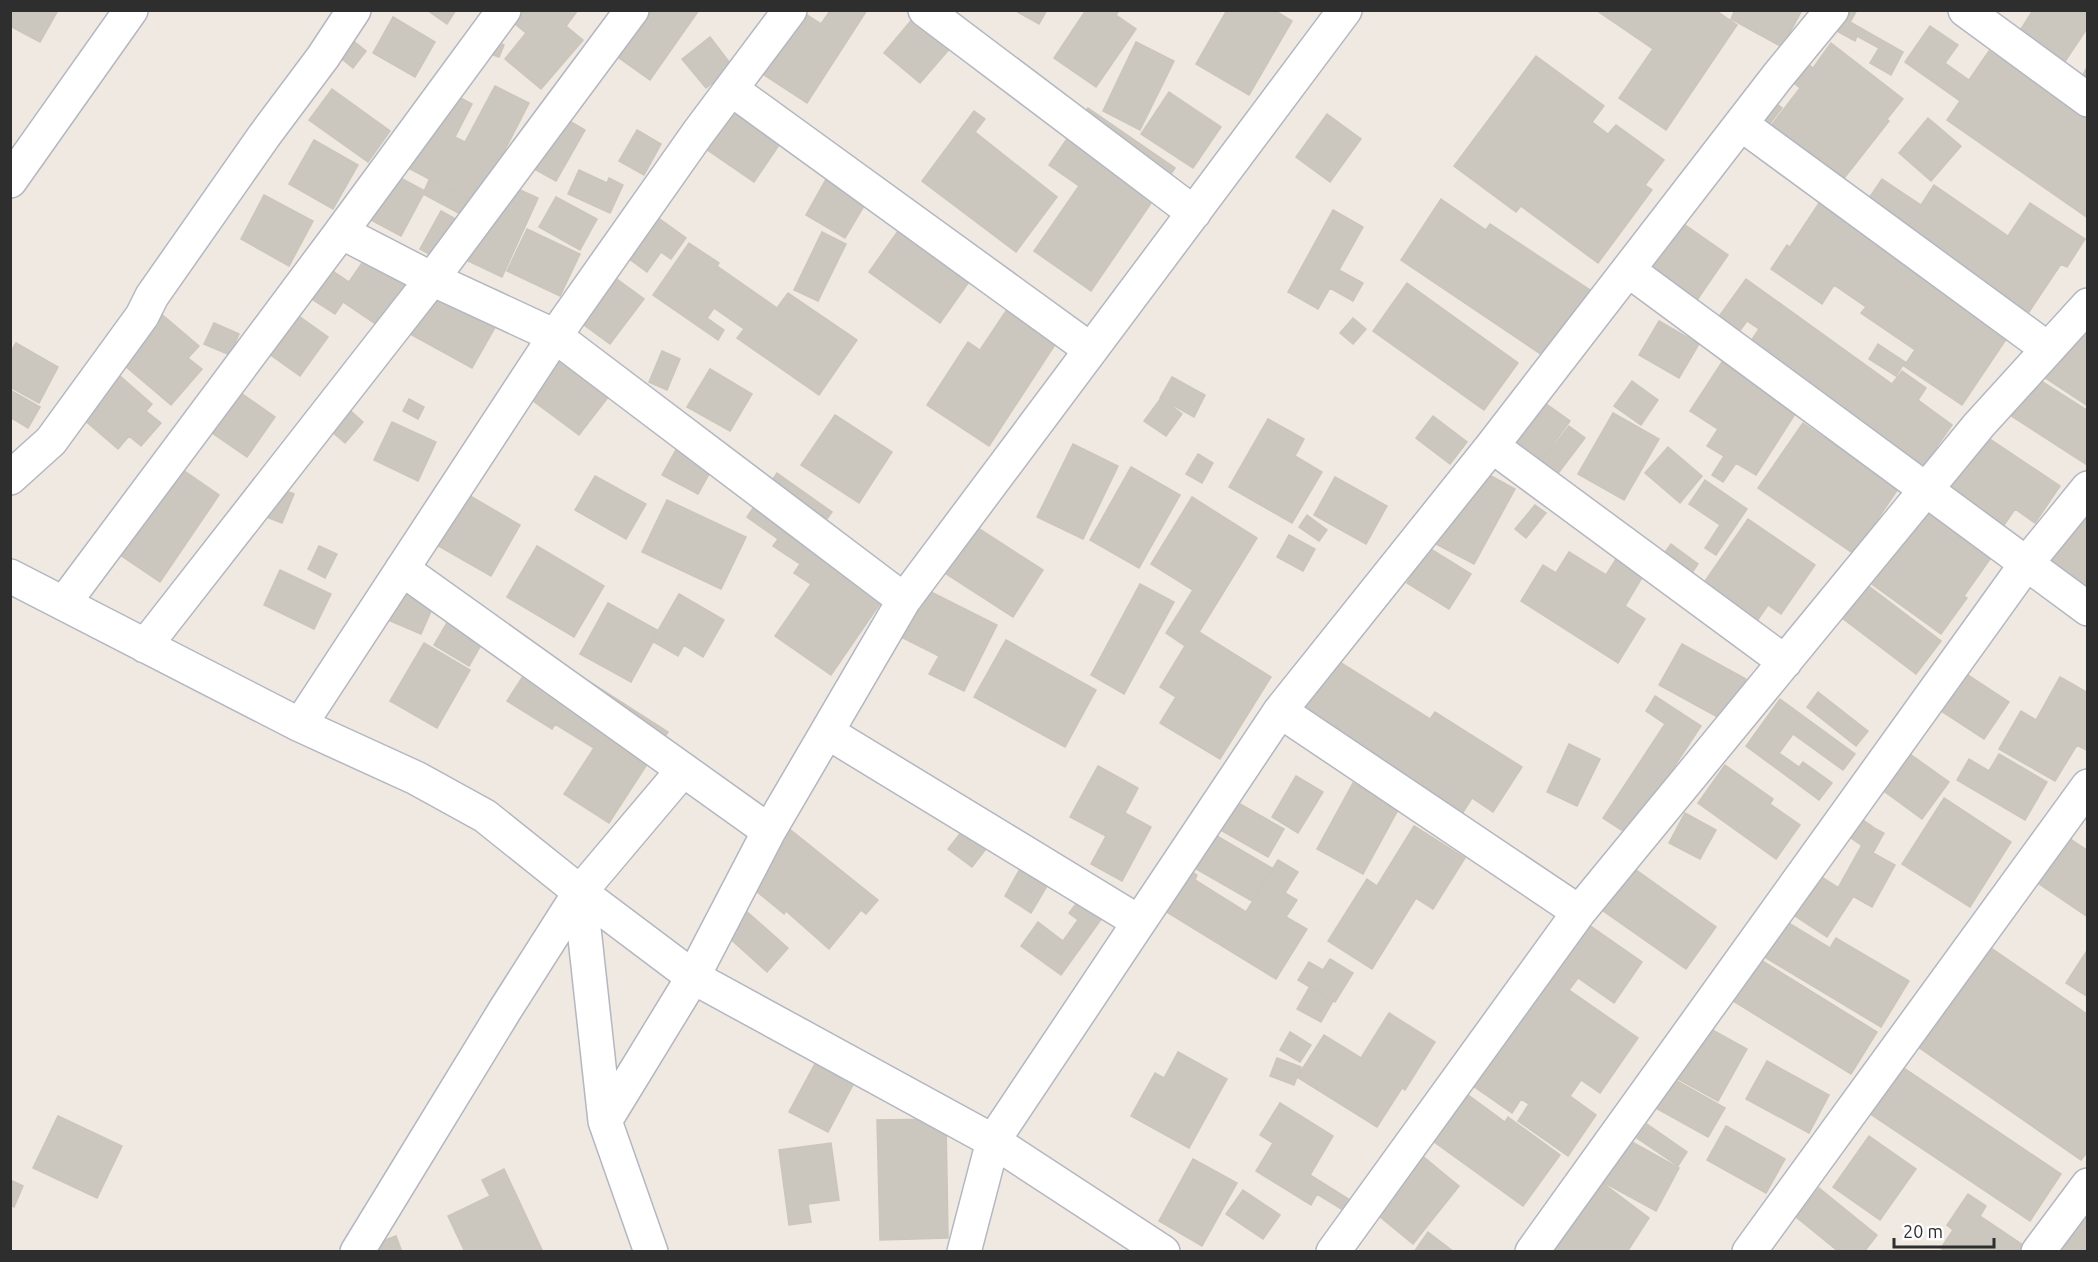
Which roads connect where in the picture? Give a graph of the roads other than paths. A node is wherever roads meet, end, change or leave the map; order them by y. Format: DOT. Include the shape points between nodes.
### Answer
graph roads {
  1 [pos="131,10"];
  2 [pos="354,10"];
  3 [pos="504,10"];
  4 [pos="632,10"];
  5 [pos="790,10"];
  6 [pos="925,10"];
  7 [pos="1345,10"];
  8 [pos="1832,10"];
  9 [pos="1965,10"];
  10 [pos="731,89"];
  11 [pos="2088,100"];
  12 [pos="1740,124"];
  13 [pos="10,181"];
  14 [pos="1194,213"];
  15 [pos="341,232"];
  16 [pos="1628,270"];
  17 [pos="432,279"];
  18 [pos="2088,305"];
  19 [pos="555,336"];
  20 [pos="2048,349"];
  21 [pos="1091,350"];
  22 [pos="1492,446"];
  23 [pos="10,478"];
  24 [pos="2088,488"];
  25 [pos="1926,490"];
  26 [pos="2026,564"];
  27 [pos="402,569"];
  28 [pos="10,576"];
  29 [pos="904,600"];
  30 [pos="64,603"];
  31 [pos="2088,609"];
  32 [pos="146,646"];
  33 [pos="1785,662"];
  34 [pos="1280,711"];
  35 [pos="300,725"];
  36 [pos="827,732"];
  37 [pos="683,770"];
  38 [pos="2088,786"];
  39 [pos="769,831"];
  40 [pos="580,892"];
  41 [pos="1579,912"];
  42 [pos="1139,922"];
  43 [pos="693,977"];
  44 [pos="605,1121"];
  45 [pos="993,1141"];
  46 [pos="2088,1185"];
  47 [pos="357,1251"];
  48 [pos="651,1251"];
  49 [pos="964,1251"];
  50 [pos="1163,1251"];
  51 [pos="1333,1251"];
  52 [pos="1532,1251"];
  53 [pos="1749,1251"];
  54 [pos="2038,1251"];
  1 -- 13 [label="street"];
  2 -- 23 [label="street" via="152,296 117,352 51,441"];
  3 -- 15 [label="street"];
  4 -- 17 [label="street"];
  5 -- 10 [label="street"];
  6 -- 14 [label="street"];
  7 -- 14 [label="street"];
  8 -- 12 [label="street"];
  9 -- 11 [label="street"];
  10 -- 19 [label="street"];
  10 -- 21 [label="street"];
  12 -- 16 [label="street"];
  12 -- 20 [label="street"];
  14 -- 21 [label="street"];
  15 -- 17 [label="street"];
  15 -- 30 [label="street"];
  16 -- 22 [label="street"];
  16 -- 25 [label="street"];
  17 -- 19 [label="street"];
  17 -- 32 [label="street"];
  18 -- 20 [label="street"];
  19 -- 27 [label="street"];
  19 -- 29 [label="street"];
  20 -- 25 [label="street"];
  21 -- 29 [label="street"];
  22 -- 33 [label="street"];
  22 -- 34 [label="street"];
  24 -- 26 [label="street"];
  25 -- 26 [label="street"];
  25 -- 33 [label="street"];
  26 -- 31 [label="street"];
  26 -- 52 [label="street"];
  27 -- 35 [label="street"];
  27 -- 37 [label="street"];
  28 -- 30 [label="street"];
  29 -- 36 [label="street"];
  30 -- 32 [label="street"];
  32 -- 35 [label="street"];
  33 -- 41 [label="street"];
  34 -- 41 [label="street"];
  34 -- 42 [label="street"];
  35 -- 40 [label="street" via="416,778 485,816"];
  36 -- 39 [label="street"];
  36 -- 42 [label="street"];
  37 -- 39 [label="street"];
  37 -- 40 [label="street"];
  38 -- 53 [label="street"];
  39 -- 43 [label="street"];
  40 -- 43 [label="street"];
  40 -- 44 [label="street"];
  40 -- 47 [label="street"];
  41 -- 51 [label="street"];
  42 -- 45 [label="street"];
  43 -- 44 [label="street"];
  43 -- 45 [label="street"];
  44 -- 48 [label="street"];
  45 -- 49 [label="street"];
  45 -- 50 [label="street"];
  46 -- 54 [label="street"];
}
